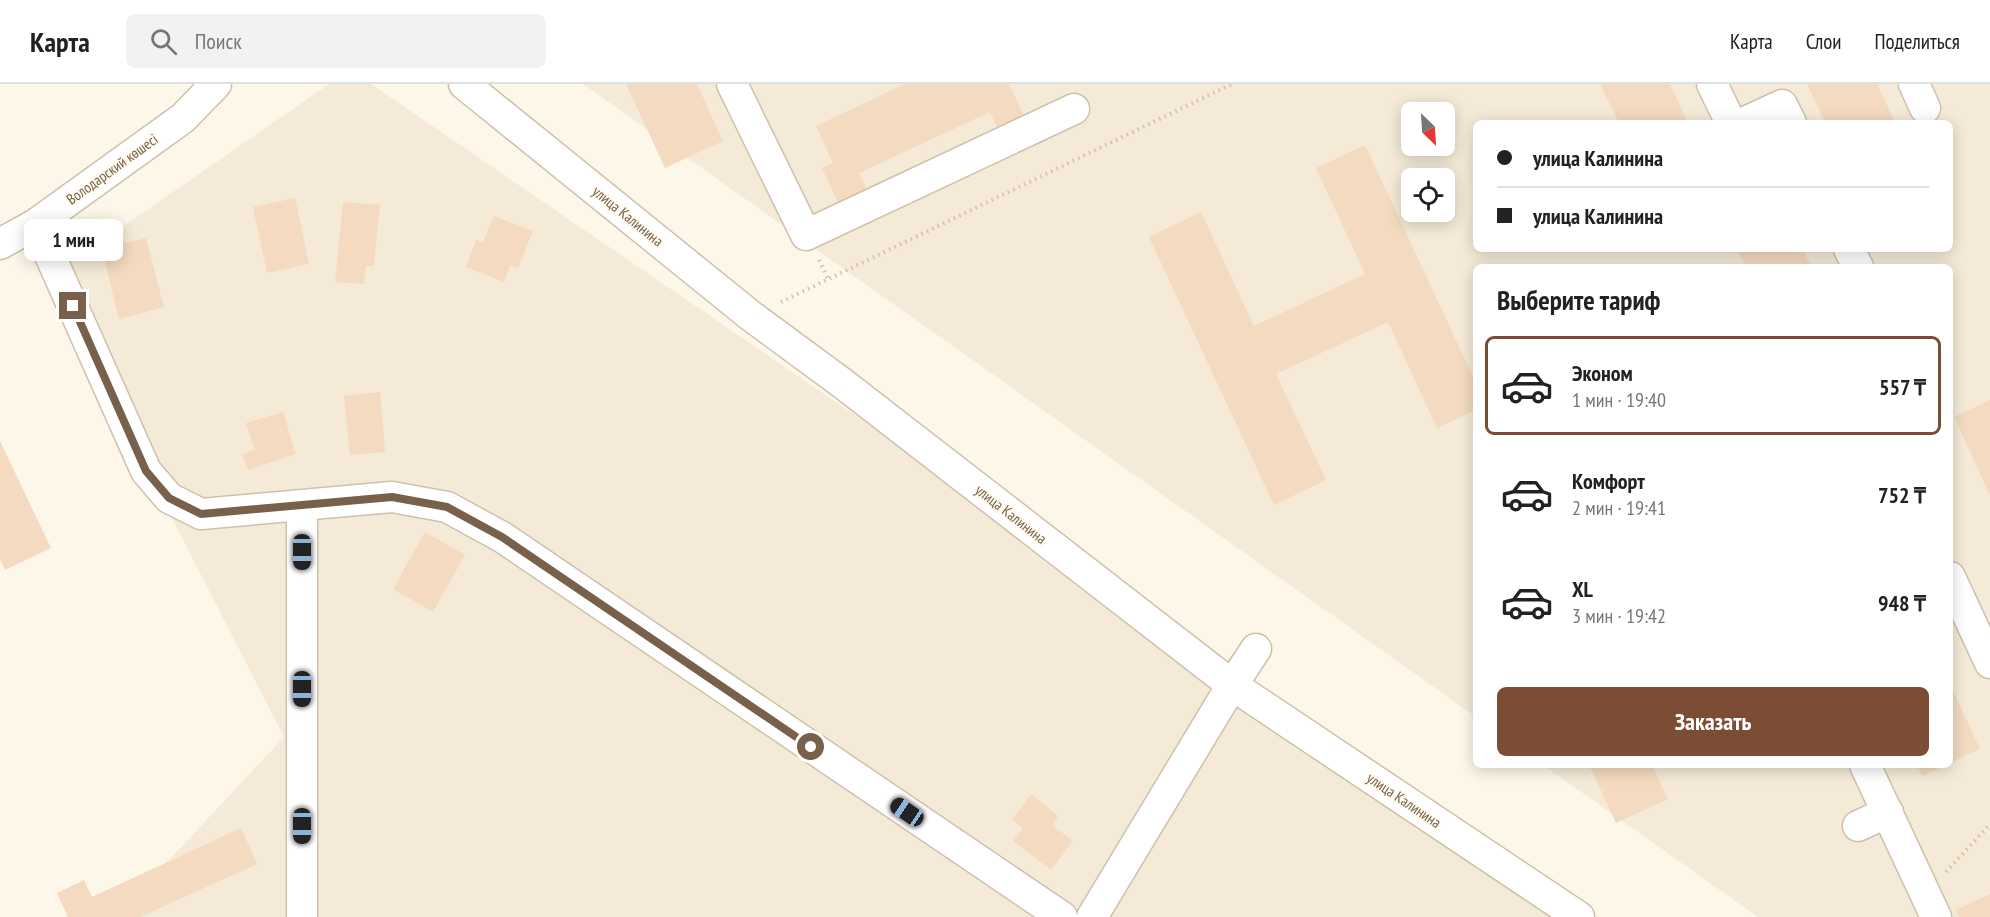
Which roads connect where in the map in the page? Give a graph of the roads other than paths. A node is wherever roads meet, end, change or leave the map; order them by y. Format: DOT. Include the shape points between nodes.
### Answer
graph roads {
  1 [pos="216,84"];
  2 [pos="464,84"];
  3 [pos="732,84"];
  4 [pos="1712,84"];
  5 [pos="1074,109"];
  6 [pos="1730,120"];
  7 [pos="1750,120"];
  8 [pos="1790,120"];
  9 [pos="36,224"];
  10 [pos="0,244"];
  11 [pos="302,506"];
  12 [pos="1953,584"];
  13 [pos="1256,649"];
  14 [pos="1990,663"];
  15 [pos="1232,685"];
  16 [pos="1866,768"];
  17 [pos="1888,812"];
  18 [pos="1858,826"];
  19 [pos="1931,905"];
  20 [pos="302,917"];
  21 [pos="1062,917"];
  22 [pos="1092,917"];
  23 [pos="1579,917"];
  1 -- 9 [label="street, Володарский көшесі" via="183,118"];
  2 -- 15 [label="street, улица Калинина" via="752,316"];
  3 -- 5 [label="street" via="806,235"];
  4 -- 6 [label="street"];
  7 -- 8 [label="street" via="1782,105"];
  9 -- 10 [label="street, Володарский көшесі"];
  9 -- 11 [label="street" via="146,471 169,498 201,514"];
  11 -- 20 [label="street"];
  11 -- 21 [label="street" via="392,497 447,507 502,537"];
  12 -- 14 [label="street"];
  13 -- 15 [label="street"];
  15 -- 22 [label="street"];
  15 -- 23 [label="street, улица Калинина"];
  16 -- 17 [label="street"];
  17 -- 18 [label="street"];
  17 -- 19 [label="street"];
}
